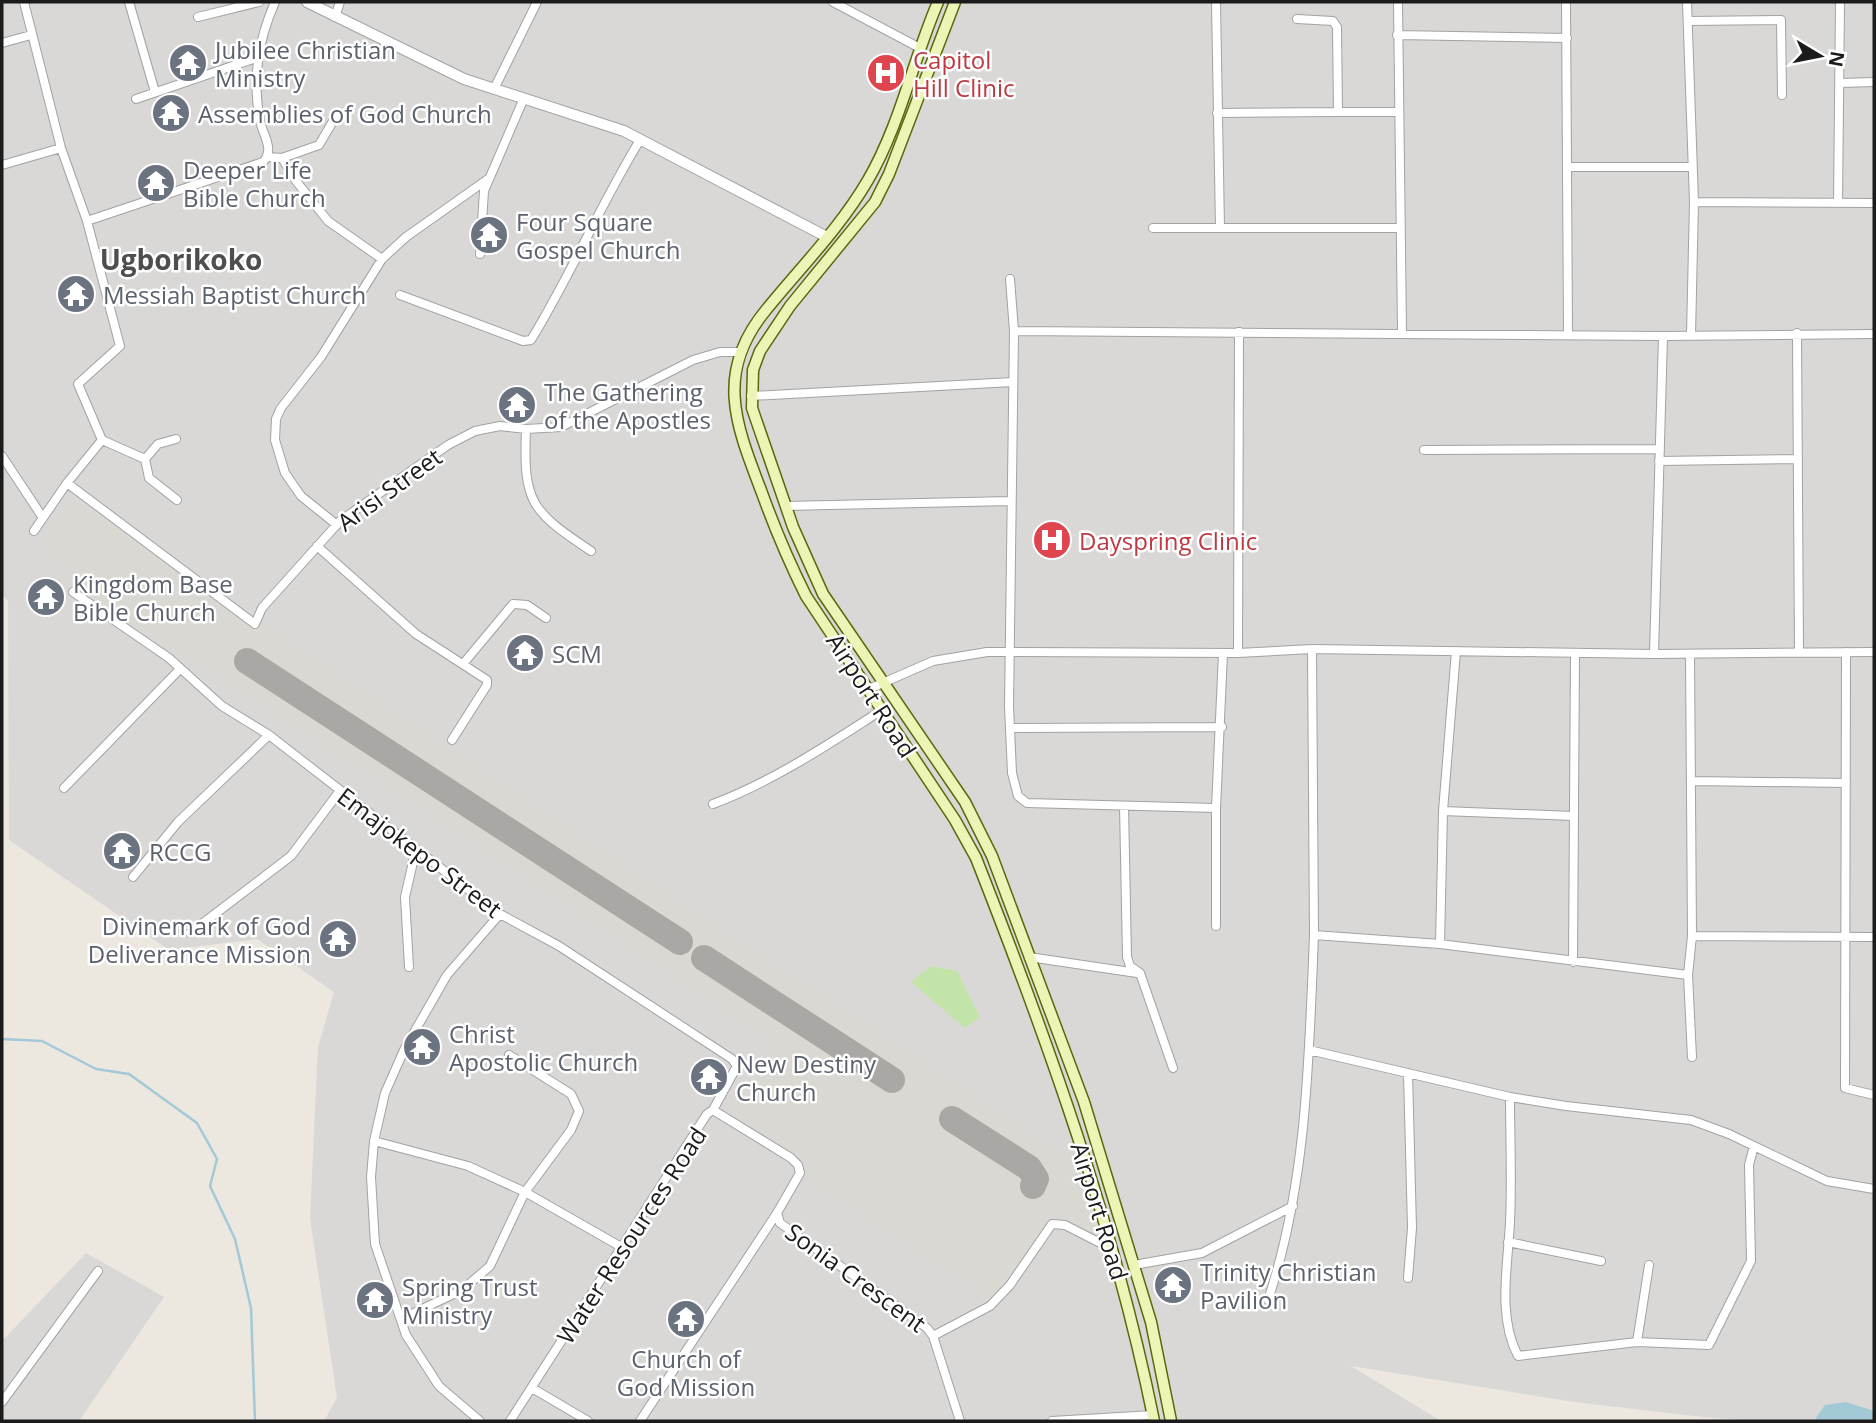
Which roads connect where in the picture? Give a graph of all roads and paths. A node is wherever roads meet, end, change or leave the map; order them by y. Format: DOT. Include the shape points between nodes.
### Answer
graph roads {
  1 [pos="24,2"];
  2 [pos="130,2"];
  3 [pos="259,2"];
  4 [pos="275,2"];
  5 [pos="307,2"];
  6 [pos="340,2"];
  7 [pos="537,2"];
  8 [pos="938,2"];
  9 [pos="955,2"];
  10 [pos="1216,2"];
  11 [pos="1398,2"];
  12 [pos="1687,2"];
  13 [pos="1840,2"];
  14 [pos="837,3"];
  15 [pos="1566,4"];
  16 [pos="198,17"];
  17 [pos="335,17"];
  18 [pos="1297,19"];
  19 [pos="1688,21"];
  20 [pos="31,35"];
  21 [pos="1397,35"];
  22 [pos="1567,38"];
  23 [pos="2,43"];
  24 [pos="918,47"];
  25 [pos="256,58"];
  26 [pos="1874,82"];
  27 [pos="1840,83"];
  28 [pos="494,89"];
  29 [pos="155,92"];
  30 [pos="1782,95"];
  31 [pos="524,98"];
  32 [pos="136,99"];
  33 [pos="1326,112"];
  34 [pos="1398,112"];
  35 [pos="1217,113"];
  36 [pos="336,116"];
  37 [pos="640,140"];
  38 [pos="61,148"];
  39 [pos="267,157"];
  40 [pos="282,158"];
  41 [pos="2,165"];
  42 [pos="1568,167"];
  43 [pos="1692,167"];
  44 [pos="488,179"];
  45 [pos="1694,202"];
  46 [pos="1839,203"];
  47 [pos="1874,203"];
  48 [pos="87,221"];
  49 [pos="1153,228"];
  50 [pos="1220,228"];
  51 [pos="1400,228"];
  52 [pos="827,237"];
  53 [pos="480,254"];
  54 [pos="382,259"];
  55 [pos="1010,279"];
  56 [pos="400,295"];
  57 [pos="1014,331"];
  58 [pos="1239,332"];
  59 [pos="1402,332"];
  60 [pos="1569,333"];
  61 [pos="1797,333"];
  62 [pos="1874,334"];
  63 [pos="1691,335"];
  64 [pos="1663,336"];
  65 [pos="739,352"];
  66 [pos="1013,382"];
  67 [pos="751,396"];
  68 [pos="526,429"];
  69 [pos="176,439"];
  70 [pos="102,440"];
  71 [pos="1660,449"];
  72 [pos="1424,450"];
  73 [pos="2,456"];
  74 [pos="145,458"];
  75 [pos="1798,459"];
  76 [pos="1660,461"];
  77 [pos="67,483"];
  78 [pos="177,500"];
  79 [pos="1012,501"];
  80 [pos="785,506"];
  81 [pos="43,517"];
  82 [pos="337,525"];
  83 [pos="34,531"];
  84 [pos="317,546"];
  85 [pos="591,551"];
  86 [pos="73,592"];
  87 [pos="547,618"];
  88 [pos="1312,649"];
  89 [pos="1456,651"];
  90 [pos="1010,652"];
  91 [pos="1798,652"];
  92 [pos="1846,652"];
  93 [pos="1874,652"];
  94 [pos="1223,653"];
  95 [pos="1238,653"];
  96 [pos="1575,653"];
  97 [pos="1654,654"];
  98 [pos="1690,654"];
  99 [pos="463,664"];
  100 [pos="179,670"];
  101 [pos="884,681"];
  102 [pos="869,689"];
  103 [pos="882,710"];
  104 [pos="1222,727"];
  105 [pos="1010,728"];
  106 [pos="269,736"];
  107 [pos="452,740"];
  108 [pos="1692,781"];
  109 [pos="1846,783"];
  110 [pos="64,788"];
  111 [pos="339,792"];
  112 [pos="713,804"];
  113 [pos="1124,806"];
  114 [pos="1216,808"];
  115 [pos="1443,811"];
  116 [pos="1573,816"];
  117 [pos="416,849"];
  118 [pos="133,877"];
  119 [pos="500,914"];
  120 [pos="1216,926"];
  121 [pos="190,933"];
  122 [pos="1314,935"];
  123 [pos="1692,936"];
  124 [pos="1845,937"];
  125 [pos="1874,937"];
  126 [pos="1440,944"];
  127 [pos="1029,957"];
  128 [pos="1573,961"];
  129 [pos="409,967"];
  130 [pos="1140,973"];
  131 [pos="1688,975"];
  132 [pos="1063,1049"];
  133 [pos="1309,1049"];
  134 [pos="1050,1054"];
  135 [pos="509,1055"];
  136 [pos="1692,1057"];
  137 [pos="1173,1068"];
  138 [pos="1408,1073"];
  139 [pos="1874,1095"];
  140 [pos="1510,1097"];
  141 [pos="713,1110"];
  142 [pos="374,1140"];
  143 [pos="1754,1146"];
  144 [pos="1874,1189"];
  145 [pos="524,1192"];
  146 [pos="1293,1206"];
  147 [pos="777,1213"];
  148 [pos="1508,1242"];
  149 [pos="623,1248"];
  150 [pos="1112,1249"];
  151 [pos="1601,1261"];
  152 [pos="1134,1265"];
  153 [pos="1649,1265"];
  154 [pos="98,1271"];
  155 [pos="1408,1278"];
  156 [pos="1268,1300"];
  157 [pos="401,1319"];
  158 [pos="933,1336"];
  159 [pos="1637,1342"];
  160 [pos="532,1388"];
  161 [pos="2,1402"];
  162 [pos="1153,1418"];
  163 [pos="480,1421"];
  164 [pos="510,1421"];
  165 [pos="588,1421"];
  166 [pos="640,1421"];
  167 [pos="960,1421"];
  168 [pos="1052,1421"];
  169 [pos="1059,1421"];
  170 [pos="1171,1421"];
  1 -- 20 [label="street"];
  2 -- 29 [label="street"];
  3 -- 16 [label="street"];
  4 -- 25 [label="street"];
  5 -- 17 [label="street"];
  6 -- 17 [label="street"];
  7 -- 28 [label="street"];
  8 -- 24 [label="main road, Airport Road"];
  9 -- 67 [label="main road, Airport Road" via="875,202 772,331 753,370"];
  10 -- 35 [label="street"];
  11 -- 21 [label="street"];
  12 -- 19 [label="street"];
  13 -- 27 [label="street"];
  14 -- 24 [label="street"];
  15 -- 22 [label="street"];
  17 -- 28 [label="street"];
  18 -- 33 [label="street" via="1327,19 1337,27 1338,112"];
  19 -- 30 [label="street" via="1781,20"];
  19 -- 43 [label="street"];
  20 -- 23 [label="street"];
  20 -- 38 [label="street"];
  21 -- 22 [label="street"];
  21 -- 34 [label="street"];
  22 -- 42 [label="street"];
  24 -- 52 [label="main road, Airport Road" via="868,180"];
  25 -- 29 [label="street"];
  25 -- 39 [label="street"];
  26 -- 27 [label="street"];
  27 -- 46 [label="street"];
  28 -- 31 [label="street"];
  29 -- 32 [label="street"];
  31 -- 37 [label="street"];
  31 -- 44 [label="street"];
  33 -- 34 [label="street"];
  33 -- 35 [label="street"];
  34 -- 51 [label="street"];
  35 -- 50 [label="street"];
  36 -- 40 [label="street" via="319,145"];
  37 -- 52 [label="street"];
  37 -- 56 [label="street" via="531,340 523,341"];
  38 -- 41 [label="street"];
  38 -- 48 [label="street"];
  39 -- 40 [label="street"];
  39 -- 48 [label="street"];
  40 -- 54 [label="street" via="328,221"];
  42 -- 43 [label="street"];
  42 -- 60 [label="street"];
  43 -- 45 [label="street"];
  44 -- 53 [label="street"];
  44 -- 54 [label="street"];
  45 -- 46 [label="street"];
  45 -- 63 [label="street"];
  46 -- 47 [label="street"];
  48 -- 70 [label="street" via="120,346 78,384"];
  49 -- 50 [label="street"];
  50 -- 51 [label="street"];
  51 -- 59 [label="street"];
  52 -- 65 [label="main road, Airport Road" via="765,311"];
  54 -- 82 [label="street" via="276,419 275,440 285,473 301,496"];
  55 -- 57 [label="street"];
  57 -- 58 [label="street"];
  57 -- 66 [label="street"];
  58 -- 59 [label="street"];
  58 -- 95 [label="street"];
  59 -- 60 [label="street"];
  60 -- 64 [label="street"];
  61 -- 62 [label="street"];
  61 -- 63 [label="street"];
  61 -- 75 [label="street"];
  63 -- 64 [label="street"];
  64 -- 71 [label="street"];
  65 -- 68 [label="street, Arisi Street" via="693,360 561,427"];
  65 -- 102 [label="main road, Airport Road" via="733,405 739,432 782,545 806,596"];
  66 -- 67 [label="street"];
  66 -- 79 [label="street"];
  67 -- 80 [label="main road, Airport Road"];
  68 -- 82 [label="street, Arisi Street" via="500,426 475,431 448,445"];
  68 -- 85 [label="street" via="526,467 537,510"];
  69 -- 74 [label="street" via="158,444"];
  70 -- 74 [label="street"];
  70 -- 77 [label="street"];
  71 -- 72 [label="street"];
  71 -- 76 [label="street"];
  73 -- 81 [label="street"];
  74 -- 78 [label="street" via="149,478"];
  75 -- 76 [label="street"];
  75 -- 91 [label="street"];
  76 -- 97 [label="street"];
  77 -- 81 [label="street"];
  77 -- 84 [label="street, Arisi Street" via="255,624 262,608"];
  79 -- 80 [label="street"];
  79 -- 90 [label="street"];
  80 -- 101 [label="main road, Airport Road" via="823,594"];
  81 -- 83 [label="street"];
  82 -- 84 [label="street, Arisi Street"];
  84 -- 99 [label="street" via="416,634"];
  86 -- 100 [label="street, Emajokepo Street" via="169,658"];
  87 -- 99 [label="street" via="527,605 513,604"];
  88 -- 89 [label="street"];
  88 -- 95 [label="street"];
  88 -- 122 [label="street"];
  89 -- 96 [label="street"];
  89 -- 115 [label="street"];
  90 -- 94 [label="street"];
  90 -- 101 [label="street" via="933,661"];
  90 -- 105 [label="street"];
  91 -- 92 [label="street"];
  91 -- 98 [label="street"];
  92 -- 93 [label="street"];
  92 -- 109 [label="street"];
  94 -- 95 [label="street"];
  94 -- 104 [label="street"];
  96 -- 97 [label="street"];
  96 -- 116 [label="street"];
  97 -- 98 [label="street"];
  98 -- 108 [label="street"];
  99 -- 107 [label="street" via="487,680 487,685"];
  100 -- 106 [label="street, Emajokepo Street" via="222,706"];
  100 -- 110 [label="street"];
  101 -- 102 [label="street"];
  101 -- 127 [label="main road, Airport Road" via="965,802 992,856"];
  102 -- 103 [label="main road, Airport Road"];
  103 -- 112 [label="street" via="802,761"];
  103 -- 134 [label="main road, Airport Road" via="976,858"];
  104 -- 105 [label="street"];
  104 -- 114 [label="street"];
  105 -- 113 [label="street" via="1012,773 1018,796 1027,803"];
  106 -- 111 [label="street, Emajokepo Street"];
  106 -- 118 [label="street" via="178,822"];
  108 -- 109 [label="street"];
  108 -- 123 [label="street"];
  109 -- 124 [label="street"];
  111 -- 117 [label="street, Emajokepo Street"];
  111 -- 121 [label="street" via="291,856"];
  113 -- 114 [label="street"];
  113 -- 130 [label="street" via="1127,957"];
  114 -- 120 [label="street"];
  115 -- 116 [label="street"];
  115 -- 126 [label="street"];
  116 -- 128 [label="street"];
  117 -- 119 [label="street, Emajokepo Street"];
  117 -- 129 [label="street" via="405,897"];
  119 -- 141 [label="street, Emajokepo Street" via="559,946 732,1059 737,1066 734,1075"];
  119 -- 142 [label="street" via="447,975 422,1016 385,1093"];
  122 -- 126 [label="street"];
  122 -- 133 [label="street"];
  123 -- 124 [label="street"];
  123 -- 131 [label="street"];
  124 -- 125 [label="street"];
  124 -- 139 [label="street" via="1845,1088"];
  126 -- 128 [label="street"];
  127 -- 130 [label="street"];
  127 -- 132 [label="main road, Airport Road"];
  128 -- 131 [label="street"];
  130 -- 137 [label="street"];
  131 -- 136 [label="street"];
  132 -- 134 [label="main road"];
  132 -- 152 [label="main road, Airport Road"];
  133 -- 138 [label="street"];
  133 -- 146 [label="street"];
  134 -- 150 [label="main road, Airport Road"];
  135 -- 145 [label="street" via="571,1094 579,1111 571,1130"];
  138 -- 140 [label="street"];
  138 -- 155 [label="street" via="1412,1228"];
  140 -- 143 [label="street" via="1691,1120"];
  140 -- 148 [label="street"];
  141 -- 147 [label="street, Water Resources Road" via="798,1165 800,1173"];
  141 -- 149 [label="street, Water Resources Road"];
  142 -- 145 [label="street" via="468,1166"];
  142 -- 157 [label="street" via="375,1244"];
  143 -- 144 [label="street" via="1827,1181"];
  143 -- 159 [label="street" via="1749,1165 1751,1261 1715,1335 1709,1345 1698,1346"];
  145 -- 149 [label="street"];
  145 -- 157 [label="street" via="490,1266 462,1290"];
  146 -- 152 [label="street" via="1202,1253"];
  146 -- 156 [label="street"];
  147 -- 158 [label="street, Sonia Crescent" via="780,1223"];
  147 -- 166 [label="street"];
  148 -- 151 [label="street"];
  148 -- 159 [label="street" via="1509,1328 1518,1356"];
  149 -- 160 [label="street, Water Resources Road"];
  150 -- 158 [label="street" via="1065,1225 1052,1224 990,1306"];
  150 -- 162 [label="main road, Airport Road" via="1134,1324"];
  152 -- 170 [label="main road, Airport Road"];
  153 -- 159 [label="street"];
  154 -- 161 [label="street"];
  157 -- 163 [label="street" via="406,1335 439,1386"];
  158 -- 167 [label="street, Sonia Crescent"];
  160 -- 164 [label="street, Water Resources Road"];
  160 -- 165 [label="street"];
  162 -- 169 [label="street"];
  168 -- 169 [label="street"];
}
